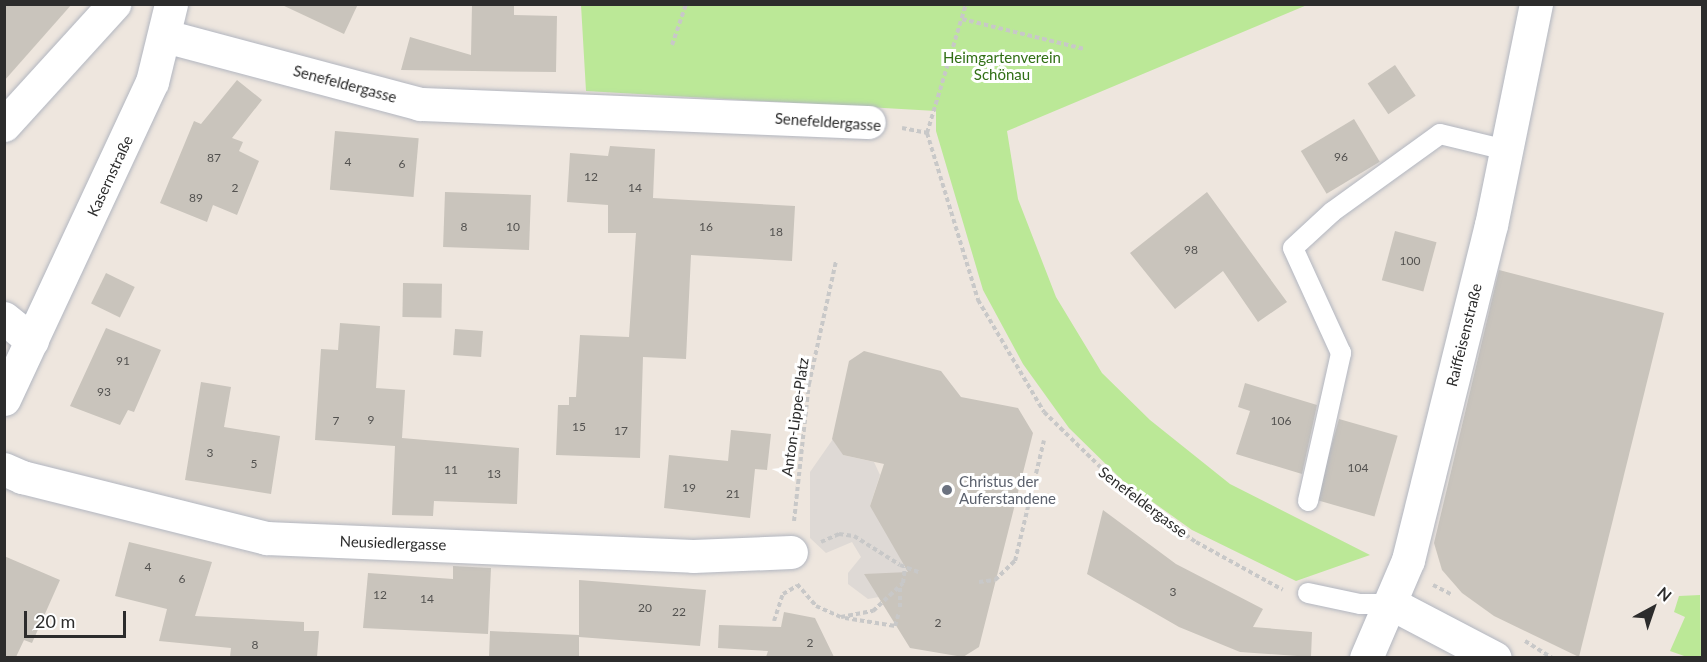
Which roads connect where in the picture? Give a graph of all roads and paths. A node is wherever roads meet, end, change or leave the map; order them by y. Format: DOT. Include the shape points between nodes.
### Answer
graph roads {
  1 [pos="114,4"];
  2 [pos="686,4"];
  3 [pos="966,4"];
  4 [pos="1536,4"];
  5 [pos="962,19"];
  6 [pos="168,20"];
  7 [pos="672,45"];
  8 [pos="1084,49"];
  9 [pos="869,122"];
  10 [pos="4,125"];
  11 [pos="927,133"];
  12 [pos="1506,150"];
  13 [pos="836,261"];
  14 [pos="4,318"];
  15 [pos="32,341"];
  16 [pos="4,399"];
  17 [pos="1044,440"];
  18 [pos="4,469"];
  19 [pos="1308,501"];
  20 [pos="795,564"];
  21 [pos="905,567"];
  22 [pos="921,573"];
  23 [pos="979,582"];
  24 [pos="797,586"];
  25 [pos="900,588"];
  26 [pos="1308,593"];
  27 [pos="1392,604"];
  28 [pos="841,617"];
  29 [pos="774,621"];
  30 [pos="1366,657"];
  31 [pos="1495,657"];
  1 -- 10 [label="street"];
  2 -- 7 [label="path"];
  3 -- 5 [label="path"];
  4 -- 12 [label="street, Raiffeisenstraße"];
  5 -- 8 [label="path"];
  5 -- 11 [label="path"];
  6 -- 9 [label="street, Senefeldergasse" via="420,104"];
  6 -- 15 [label="street, Kasernstraße" via="140,110"];
  9 -- 11 [label="path, Senefeldergasse"];
  11 -- 26 [label="path, Senefeldergasse" via="978,300 1044,412 1130,496 1196,542 1283,590"];
  12 -- 19 [label="lane" via="1440,134 1332,212 1293,249 1341,353"];
  12 -- 27 [label="street, Raiffeisenstraße" via="1408,560"];
  13 -- 20 [label="path, Anton-Lippe-Platz" via="810,384"];
  14 -- 15 [label="street"];
  15 -- 16 [label="street, Kasernstraße"];
  17 -- 23 [label="path" via="1015,561 995,580"];
  18 -- 20 [label="street, Neusiedlergasse" via="22,477 266,538"];
  20 -- 21 [label="path" via="838,534 854,536"];
  20 -- 24 [label="path, Anton-Lippe-Platz"];
  21 -- 22 [label="path"];
  21 -- 25 [label="path"];
  24 -- 28 [label="path" via="816,606"];
  24 -- 29 [label="path, Anton-Lippe-Platz" via="783,594"];
  25 -- 28 [label="path" via="873,610"];
  25 -- 28 [label="path" via="895,626"];
  26 -- 27 [label="lane" via="1360,604"];
  27 -- 30 [label="street, Raiffeisenstraße"];
  27 -- 31 [label="street"];
}
